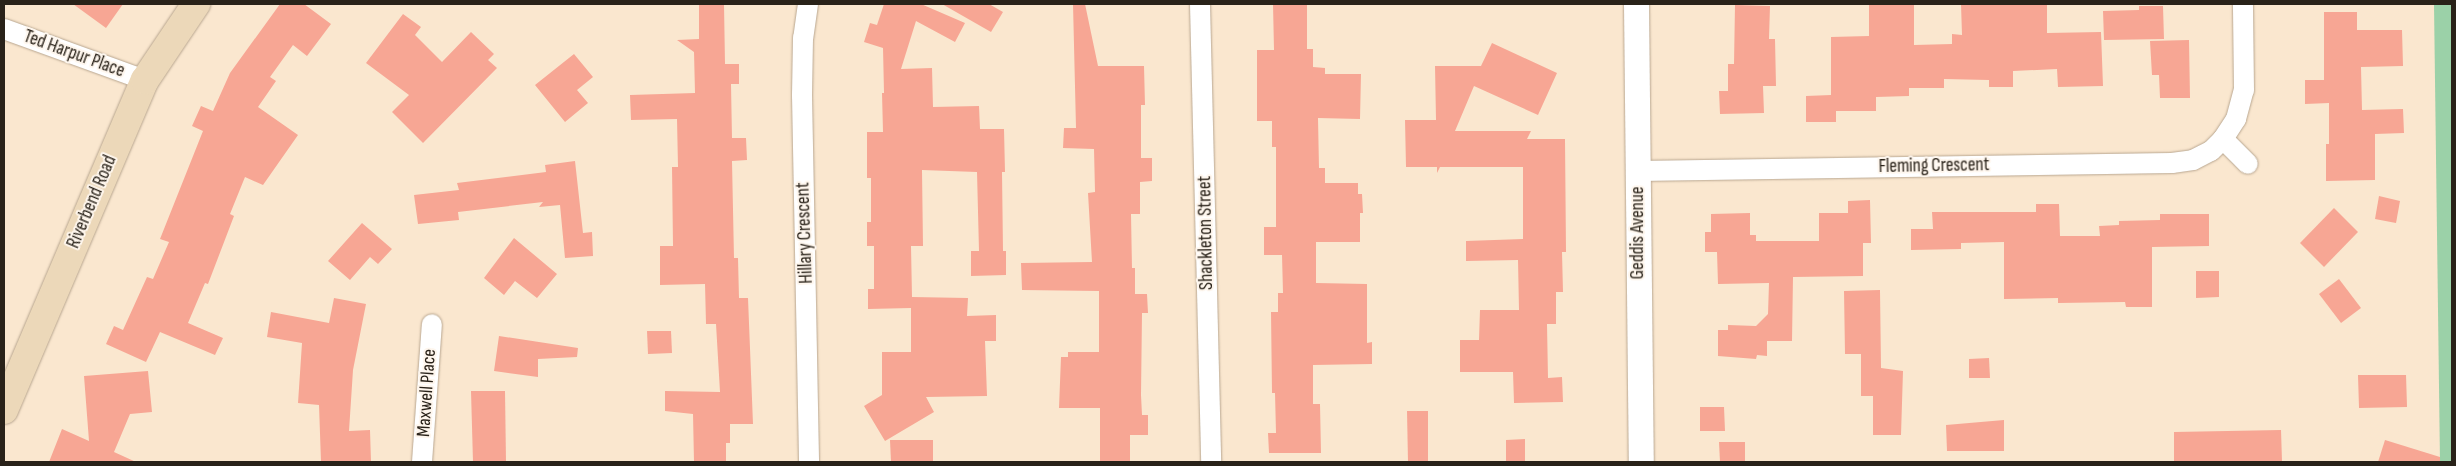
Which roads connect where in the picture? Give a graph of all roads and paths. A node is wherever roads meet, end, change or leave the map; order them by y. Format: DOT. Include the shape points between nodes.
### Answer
graph roads {
  1 [pos="196,4"];
  2 [pos="808,4"];
  3 [pos="1200,4"];
  4 [pos="1636,4"];
  5 [pos="2243,4"];
  6 [pos="4,29"];
  7 [pos="145,80"];
  8 [pos="2222,139"];
  9 [pos="2248,164"];
  10 [pos="1638,171"];
  11 [pos="432,324"];
  12 [pos="4,410"];
  13 [pos="422,462"];
  14 [pos="809,462"];
  15 [pos="1211,462"];
  16 [pos="1641,462"];
  1 -- 7 [label="main road, Riverbend Road"];
  2 -- 14 [label="street, Hillary Crescent" via="802,38 802,104"];
  3 -- 15 [label="street, Shackleton Street"];
  4 -- 10 [label="street, Geddis Avenue"];
  5 -- 8 [label="street, Fleming Crescent" via="2244,90 2236,119"];
  6 -- 7 [label="street, Ted Harpur Place"];
  7 -- 12 [label="main road, Riverbend Road"];
  8 -- 9 [label="street"];
  8 -- 10 [label="street, Fleming Crescent" via="2211,151 2192,160 2172,163"];
  10 -- 16 [label="street, Geddis Avenue"];
  11 -- 13 [label="street, Maxwell Place"];
}
